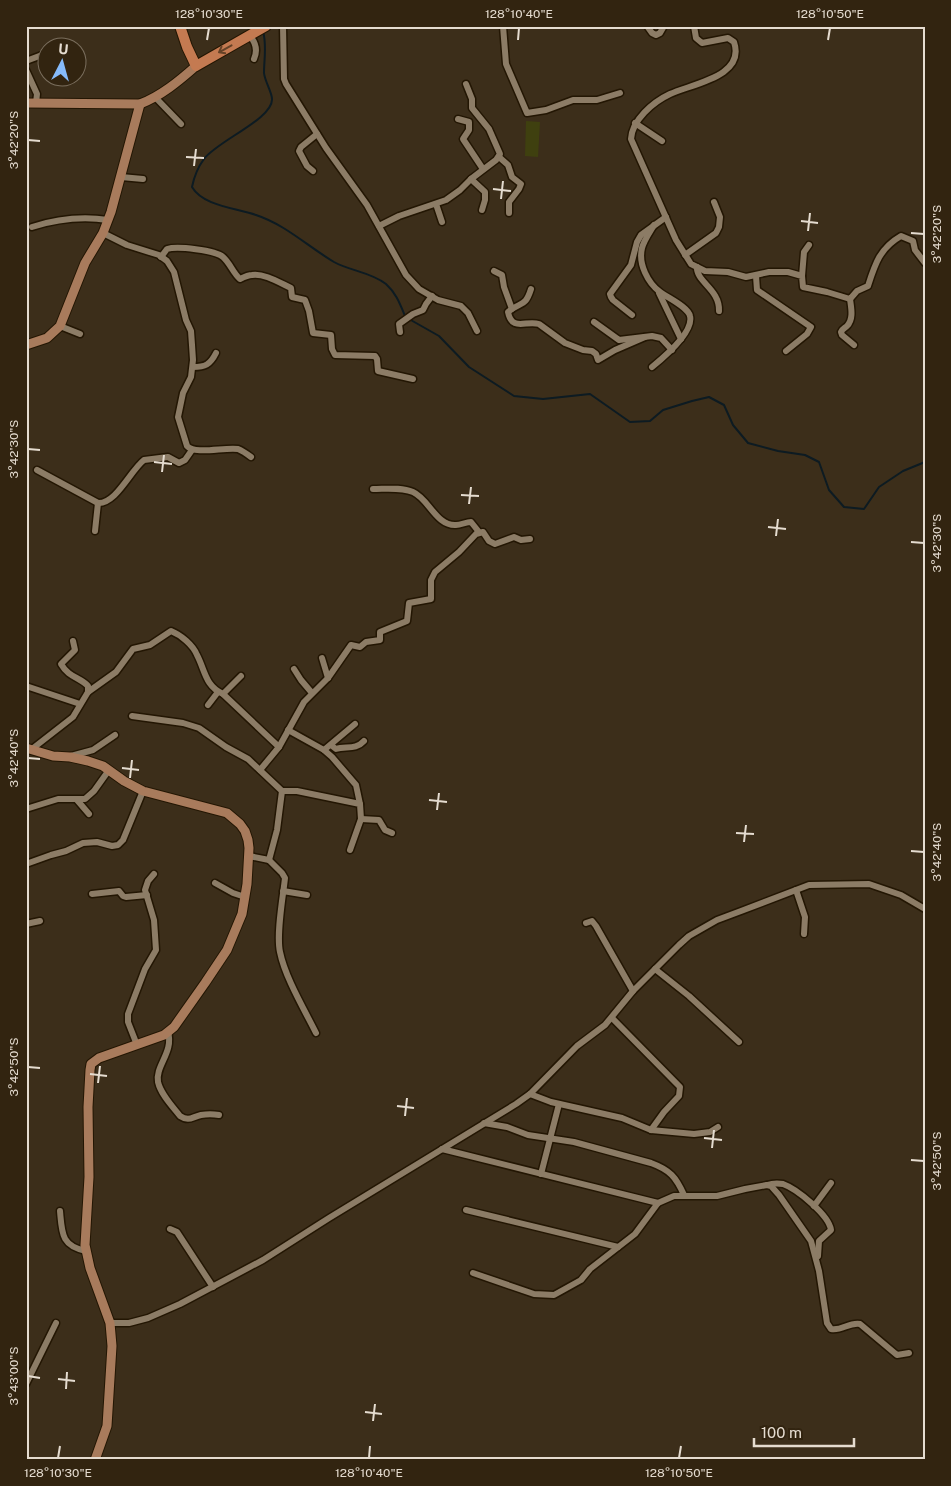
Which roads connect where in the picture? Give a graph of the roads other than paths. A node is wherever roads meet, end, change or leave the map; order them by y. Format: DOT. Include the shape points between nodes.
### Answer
graph roads {
  1 [pos="180,26"];
  2 [pos="266,26"];
  3 [pos="283,26"];
  4 [pos="504,26"];
  5 [pos="647,26"];
  6 [pos="664,26"];
  7 [pos="694,26"];
  8 [pos="252,34"];
  9 [pos="38,56"];
  10 [pos="254,59"];
  11 [pos="26,61"];
  12 [pos="196,66"];
  13 [pos="26,70"];
  14 [pos="466,84"];
  15 [pos="620,93"];
  16 [pos="155,97"];
  17 [pos="31,103"];
  18 [pos="140,104"];
  19 [pos="458,119"];
  20 [pos="181,124"];
  21 [pos="635,124"];
  22 [pos="317,134"];
  23 [pos="662,141"];
  24 [pos="499,157"];
  25 [pos="483,169"];
  26 [pos="313,171"];
  27 [pos="121,177"];
  28 [pos="143,179"];
  29 [pos="470,179"];
  30 [pos="714,202"];
  31 [pos="436,204"];
  32 [pos="482,210"];
  33 [pos="509,213"];
  34 [pos="666,217"];
  35 [pos="108,220"];
  36 [pos="442,222"];
  37 [pos="654,224"];
  38 [pos="379,226"];
  39 [pos="32,227"];
  40 [pos="103,233"];
  41 [pos="809,244"];
  42 [pos="685,255"];
  43 [pos="161,257"];
  44 [pos="925,263"];
  45 [pos="697,267"];
  46 [pos="494,271"];
  47 [pos="756,276"];
  48 [pos="802,276"];
  49 [pos="531,289"];
  50 [pos="659,292"];
  51 [pos="432,296"];
  52 [pos="850,299"];
  53 [pos="512,308"];
  54 [pos="719,311"];
  55 [pos="632,315"];
  56 [pos="594,322"];
  57 [pos="60,326"];
  58 [pos="477,331"];
  59 [pos="400,332"];
  60 [pos="80,334"];
  61 [pos="645,337"];
  62 [pos="681,339"];
  63 [pos="26,344"];
  64 [pos="854,345"];
  65 [pos="672,350"];
  66 [pos="786,351"];
  67 [pos="216,353"];
  68 [pos="193,367"];
  69 [pos="652,367"];
  70 [pos="413,379"];
  71 [pos="192,450"];
  72 [pos="251,458"];
  73 [pos="37,470"];
  74 [pos="374,488"];
  75 [pos="98,503"];
  76 [pos="95,531"];
  77 [pos="479,532"];
  78 [pos="530,539"];
  79 [pos="73,641"];
  80 [pos="322,658"];
  81 [pos="294,669"];
  82 [pos="241,676"];
  83 [pos="328,678"];
  84 [pos="26,686"];
  85 [pos="88,692"];
  86 [pos="220,693"];
  87 [pos="312,693"];
  88 [pos="80,704"];
  89 [pos="208,705"];
  90 [pos="132,716"];
  91 [pos="355,724"];
  92 [pos="288,730"];
  93 [pos="115,736"];
  94 [pos="364,741"];
  95 [pos="331,745"];
  96 [pos="279,747"];
  97 [pos="29,749"];
  98 [pos="324,750"];
  99 [pos="70,756"];
  100 [pos="109,770"];
  101 [pos="260,770"];
  102 [pos="143,791"];
  103 [pos="282,791"];
  104 [pos="77,800"];
  105 [pos="360,804"];
  106 [pos="26,809"];
  107 [pos="89,814"];
  108 [pos="361,819"];
  109 [pos="392,833"];
  110 [pos="350,850"];
  111 [pos="249,856"];
  112 [pos="269,860"];
  113 [pos="26,864"];
  114 [pos="154,874"];
  115 [pos="216,883"];
  116 [pos="796,890"];
  117 [pos="283,891"];
  118 [pos="92,894"];
  119 [pos="147,895"];
  120 [pos="307,895"];
  121 [pos="245,897"];
  122 [pos="925,910"];
  123 [pos="40,921"];
  124 [pos="586,923"];
  125 [pos="26,924"];
  126 [pos="804,934"];
  127 [pos="655,969"];
  128 [pos="633,991"];
  129 [pos="612,1018"];
  130 [pos="168,1032"];
  131 [pos="316,1033"];
  132 [pos="739,1042"];
  133 [pos="137,1045"];
  134 [pos="530,1094"];
  135 [pos="559,1104"];
  136 [pos="219,1115"];
  137 [pos="484,1123"];
  138 [pos="718,1127"];
  139 [pos="651,1130"];
  140 [pos="551,1139"];
  141 [pos="442,1150"];
  142 [pos="541,1174"];
  143 [pos="830,1183"];
  144 [pos="767,1185"];
  145 [pos="684,1196"];
  146 [pos="658,1203"];
  147 [pos="814,1206"];
  148 [pos="466,1210"];
  149 [pos="60,1211"];
  150 [pos="170,1229"];
  151 [pos="618,1247"];
  152 [pos="86,1251"];
  153 [pos="817,1261"];
  154 [pos="473,1273"];
  155 [pos="213,1287"];
  156 [pos="56,1323"];
  157 [pos="110,1323"];
  158 [pos="909,1353"];
  159 [pos="26,1384"];
  160 [pos="96,1460"];
  1 -- 12 [label="main road"];
  2 -- 8 [label="main road"];
  3 -- 22 [label="street" via="284,79"];
  4 -- 15 [label="street" via="506,64 527,113 573,100 597,100"];
  5 -- 6 [label="street" via="656,34"];
  7 -- 21 [label="street" via="696,38 702,42 728,38 734,42 733,62 716,78 658,101"];
  8 -- 10 [label="street" via="256,50"];
  8 -- 12 [label="main road, one-way"];
  9 -- 11 [label="street"];
  12 -- 16 [label="street"];
  13 -- 17 [label="street" via="36,94"];
  14 -- 24 [label="street" via="472,108 488,129"];
  16 -- 18 [label="street"];
  16 -- 20 [label="street"];
  17 -- 18 [label="street"];
  18 -- 27 [label="street"];
  19 -- 25 [label="street" via="470,124 463,139"];
  21 -- 23 [label="street"];
  21 -- 34 [label="street" via="631,139"];
  22 -- 26 [label="street" via="299,151"];
  22 -- 38 [label="street"];
  24 -- 25 [label="street"];
  24 -- 33 [label="street" via="508,165 512,177 521,184 510,200"];
  25 -- 29 [label="street"];
  27 -- 28 [label="street"];
  27 -- 35 [label="street"];
  29 -- 31 [label="street" via="456,194"];
  29 -- 32 [label="street" via="484,192"];
  30 -- 42 [label="street" via="720,217 716,233"];
  31 -- 36 [label="street"];
  31 -- 38 [label="street" via="421,207"];
  34 -- 37 [label="street"];
  34 -- 42 [label="street"];
  35 -- 39 [label="street" via="63,219"];
  35 -- 40 [label="street"];
  37 -- 50 [label="street" via="642,246 641,258 643,268"];
  37 -- 55 [label="street" via="639,238 631,265 610,294"];
  38 -- 51 [label="street" via="406,275 419,289"];
  40 -- 43 [label="street"];
  40 -- 57 [label="street" via="85,263"];
  41 -- 48 [label="street" via="804,252"];
  42 -- 45 [label="street"];
  43 -- 68 [label="street" via="174,272 190,331"];
  43 -- 70 [label="street" via="167,249 176,247 217,253 240,279 256,274 291,288 294,299 305,300 313,333 331,335 335,355 375,356 378,372"];
  44 -- 52 [label="street" via="915,250 913,241 901,236 890,242 880,255 868,286"];
  45 -- 47 [label="street" via="746,278"];
  45 -- 54 [label="street" via="697,273 718,300"];
  46 -- 53 [label="street" via="502,275"];
  47 -- 48 [label="street" via="769,272"];
  47 -- 66 [label="street" via="757,290 811,328"];
  48 -- 52 [label="street" via="803,287"];
  49 -- 53 [label="street" via="526,301"];
  50 -- 62 [label="street"];
  50 -- 62 [label="street" via="690,314 690,322"];
  51 -- 58 [label="street" via="461,306"];
  51 -- 59 [label="street" via="423,310 399,324"];
  52 -- 64 [label="street" via="852,312 848,325 841,332"];
  53 -- 61 [label="street" via="508,314 517,324 539,324 565,343 592,351 598,360"];
  56 -- 61 [label="street" via="619,340"];
  57 -- 60 [label="street"];
  57 -- 63 [label="street" via="48,338"];
  61 -- 65 [label="street" via="661,338"];
  62 -- 65 [label="street"];
  65 -- 69 [label="street"];
  67 -- 68 [label="street" via="207,366"];
  68 -- 71 [label="street" via="178,417 187,446"];
  71 -- 72 [label="street" via="239,450"];
  71 -- 75 [label="street" via="179,463 168,457 144,460 107,502"];
  73 -- 75 [label="street"];
  74 -- 77 [label="street" via="414,492 444,520 456,525 472,522"];
  75 -- 76 [label="street"];
  77 -- 78 [label="street" via="495,544 514,537"];
  77 -- 83 [label="street" via="435,572 431,599 411,601 407,621 381,631 380,640 366,642 360,647 352,645"];
  79 -- 85 [label="street" via="75,650 61,664 70,675 88,686"];
  80 -- 83 [label="street"];
  81 -- 87 [label="street"];
  82 -- 86 [label="street"];
  83 -- 87 [label="street"];
  84 -- 88 [label="street"];
  85 -- 86 [label="street" via="116,672 133,649 150,645 171,631 194,650 212,688"];
  85 -- 88 [label="street"];
  86 -- 89 [label="street"];
  86 -- 96 [label="street"];
  87 -- 92 [label="street"];
  88 -- 97 [label="street" via="73,717"];
  90 -- 101 [label="street" via="199,728"];
  91 -- 95 [label="street"];
  92 -- 96 [label="street"];
  92 -- 98 [label="street"];
  93 -- 99 [label="street" via="93,750"];
  94 -- 95 [label="street" via="354,748 336,749"];
  95 -- 98 [label="street"];
  96 -- 101 [label="street"];
  97 -- 99 [label="street" via="54,756"];
  98 -- 105 [label="street" via="356,785"];
  99 -- 100 [label="street"];
  100 -- 102 [label="street"];
  100 -- 104 [label="street" via="89,796"];
  101 -- 103 [label="street"];
  102 -- 111 [label="street" via="232,816 245,832"];
  102 -- 113 [label="street" via="118,845 83,843"];
  103 -- 105 [label="street"];
  103 -- 112 [label="street"];
  104 -- 106 [label="street" via="58,800"];
  104 -- 107 [label="street"];
  105 -- 108 [label="street"];
  108 -- 109 [label="street" via="379,820 385,830"];
  108 -- 110 [label="street"];
  111 -- 112 [label="street"];
  111 -- 121 [label="street"];
  112 -- 117 [label="street" via="285,878"];
  114 -- 119 [label="street" via="145,887"];
  115 -- 121 [label="street"];
  116 -- 122 [label="street" via="818,884 869,884 901,895"];
  116 -- 126 [label="street" via="805,917"];
  116 -- 127 [label="street" via="699,930 678,944"];
  117 -- 120 [label="street"];
  117 -- 131 [label="street" via="280,952"];
  118 -- 119 [label="street" via="119,890 126,897"];
  119 -- 133 [label="street" via="157,945 144,969 128,1014"];
  121 -- 130 [label="street" via="242,914 227,950"];
  123 -- 125 [label="street"];
  124 -- 128 [label="street" via="591,920 596,926"];
  127 -- 128 [label="street"];
  127 -- 132 [label="street"];
  128 -- 129 [label="street"];
  129 -- 134 [label="street" via="577,1046"];
  129 -- 139 [label="street" via="680,1087 679,1096"];
  130 -- 133 [label="street"];
  130 -- 136 [label="street" via="168,1049 158,1079 161,1090 185,1119"];
  133 -- 152 [label="street" via="91,1064"];
  134 -- 135 [label="street"];
  134 -- 137 [label="street"];
  135 -- 139 [label="street" via="622,1118"];
  135 -- 140 [label="street"];
  137 -- 140 [label="street"];
  137 -- 141 [label="street"];
  138 -- 139 [label="street" via="710,1132 694,1134"];
  140 -- 142 [label="street"];
  140 -- 145 [label="street" via="659,1166 676,1178"];
  141 -- 142 [label="street"];
  141 -- 155 [label="street"];
  142 -- 146 [label="street"];
  143 -- 147 [label="street"];
  144 -- 145 [label="street" via="717,1196"];
  144 -- 147 [label="street" via="784,1184"];
  144 -- 153 [label="street" via="779,1195 806,1233"];
  145 -- 146 [label="street" via="674,1196"];
  146 -- 151 [label="street" via="634,1234"];
  147 -- 153 [label="street" via="831,1227 819,1241"];
  148 -- 151 [label="street"];
  149 -- 152 [label="street" via="62,1231 68,1244"];
  150 -- 155 [label="street" via="176,1232"];
  151 -- 154 [label="street" via="581,1280 554,1295 534,1294"];
  152 -- 157 [label="street"];
  153 -- 158 [label="street" via="831,1329 860,1324 897,1355"];
  155 -- 157 [label="street" via="148,1318"];
  156 -- 159 [label="street"];
  157 -- 160 [label="street" via="110,1401 107,1426"];
}
